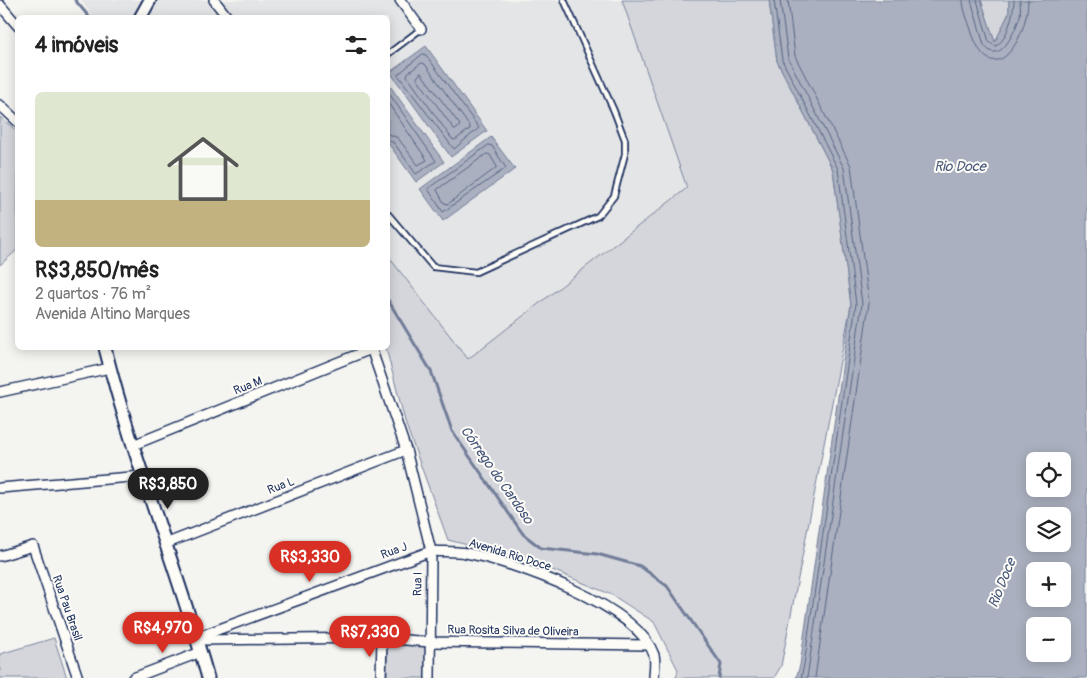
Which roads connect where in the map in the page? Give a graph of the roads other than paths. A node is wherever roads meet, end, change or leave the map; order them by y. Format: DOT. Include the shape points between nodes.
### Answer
graph roads {
  1 [pos="150,0"];
  2 [pos="214,0"];
  3 [pos="400,0"];
  4 [pos="564,0"];
  5 [pos="0,5"];
  6 [pos="142,15"];
  7 [pos="226,15"];
  8 [pos="15,22"];
  9 [pos="421,29"];
  10 [pos="390,52"];
  11 [pos="0,105"];
  12 [pos="15,119"];
  13 [pos="390,216"];
  14 [pos="107,350"];
  15 [pos="366,350"];
  16 [pos="372,350"];
  17 [pos="110,368"];
  18 [pos="0,392"];
  19 [pos="133,445"];
  20 [pos="406,450"];
  21 [pos="143,476"];
  22 [pos="0,488"];
  23 [pos="165,544"];
  24 [pos="431,551"];
  25 [pos="0,556"];
  26 [pos="198,638"];
  27 [pos="382,638"];
  28 [pos="430,642"];
  29 [pos="648,645"];
  30 [pos="201,652"];
  31 [pos="78,678"];
  32 [pos="133,678"];
  33 [pos="208,678"];
  34 [pos="381,678"];
  35 [pos="430,678"];
  36 [pos="654,678"];
  1 -- 6 [label="main road"];
  2 -- 7 [label="street"];
  3 -- 9 [label="street"];
  4 -- 13 [label="lane" via="625,140 625,154 614,196 598,216 476,272 433,266"];
  5 -- 8 [label="street"];
  9 -- 10 [label="lane"];
  11 -- 12 [label="street"];
  14 -- 17 [label="main road"];
  15 -- 19 [label="street, Rua M"];
  16 -- 20 [label="street"];
  17 -- 18 [label="street"];
  17 -- 19 [label="main road"];
  19 -- 21 [label="main road"];
  20 -- 23 [label="street, Rua L"];
  20 -- 24 [label="street"];
  21 -- 22 [label="street"];
  21 -- 23 [label="main road"];
  23 -- 26 [label="main road"];
  24 -- 26 [label="street, Rua J"];
  24 -- 28 [label="street, Rua I"];
  24 -- 29 [label="street, Avenida Rio Doce" via="465,553 529,572 588,596 631,624"];
  25 -- 31 [label="street, Rua Pau Brasil" via="33,546"];
  26 -- 27 [label="street, Rua Rosita Silva de Oliveira"];
  26 -- 30 [label="main road"];
  27 -- 28 [label="street, Rua Rosita Silva de Oliveira"];
  27 -- 34 [label="street"];
  28 -- 29 [label="street, Rua Rosita Silva de Oliveira"];
  28 -- 35 [label="street, Rua I"];
  29 -- 36 [label="street, Avenida Rio Doce" via="654,656"];
  30 -- 32 [label="street"];
  30 -- 33 [label="main road"];
}
